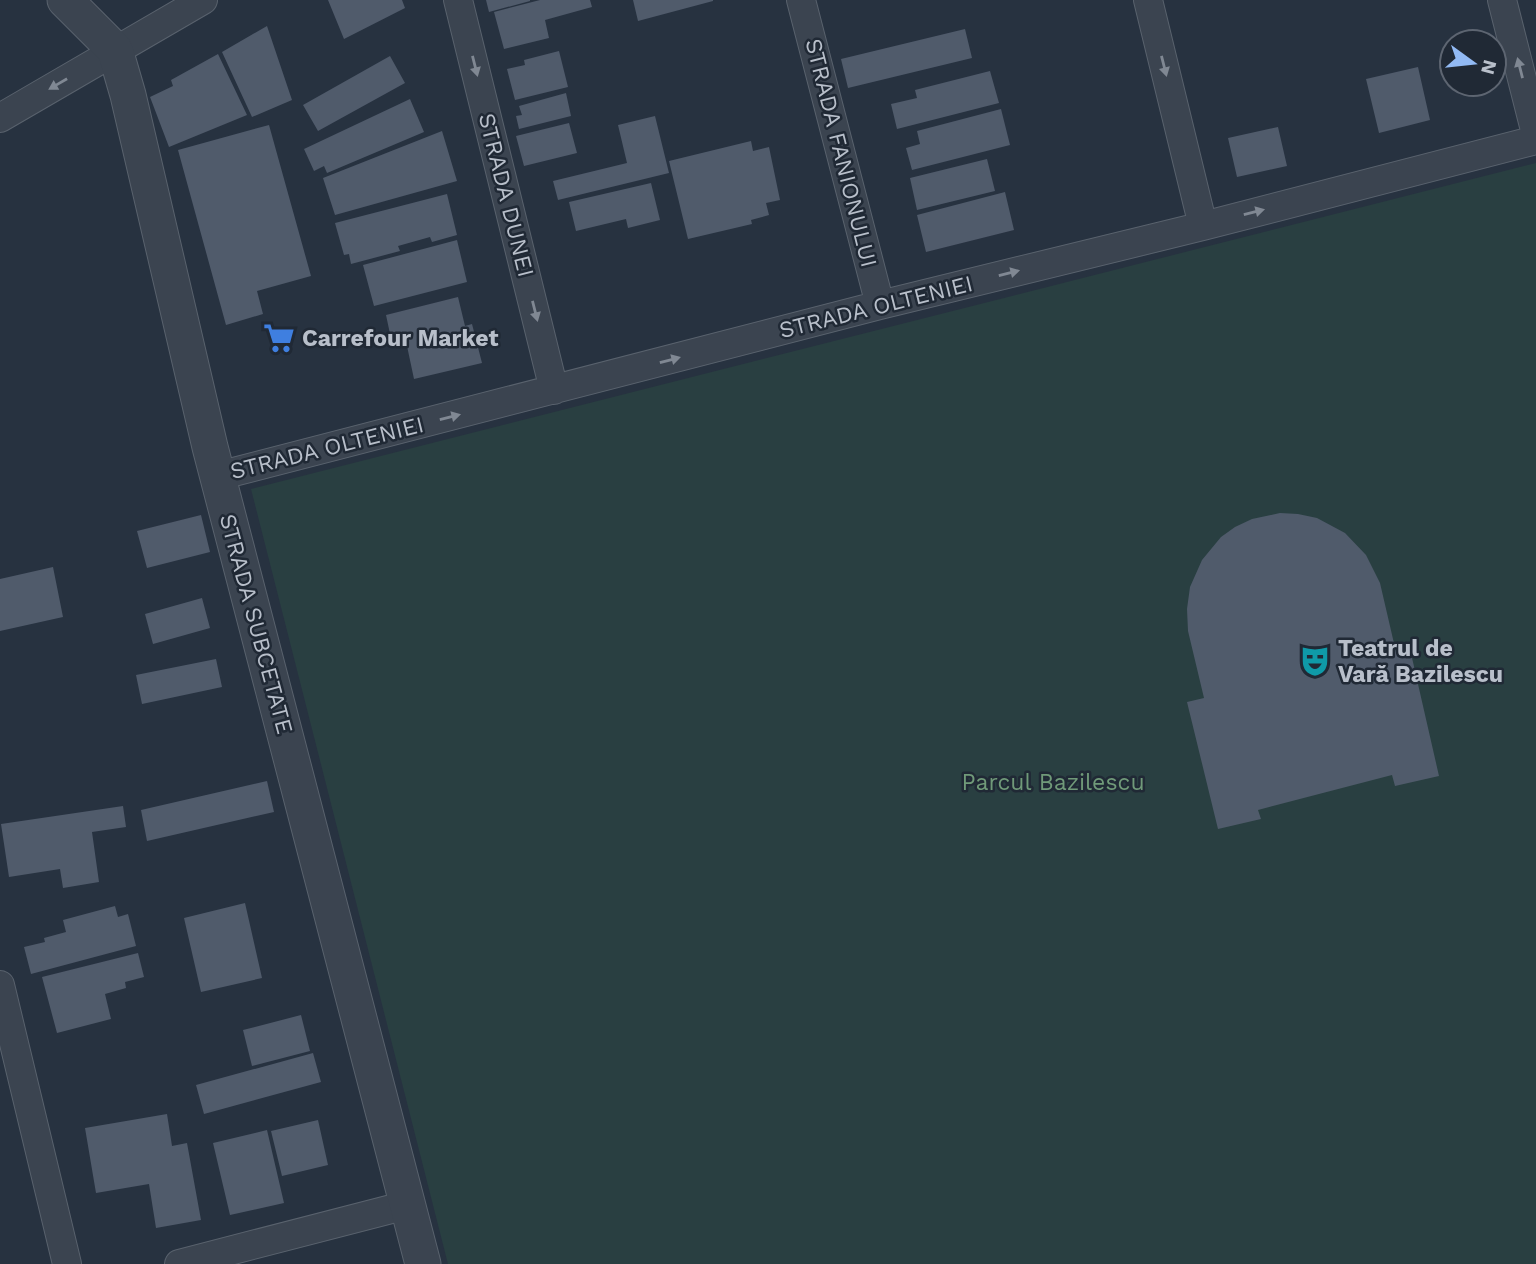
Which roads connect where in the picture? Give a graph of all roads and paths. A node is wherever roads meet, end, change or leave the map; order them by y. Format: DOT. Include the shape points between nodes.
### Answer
graph roads {
  1 [pos="65,0"];
  2 [pos="203,0"];
  3 [pos="458,0"];
  4 [pos="802,0"];
  5 [pos="1148,0"];
  6 [pos="1502,0"];
  7 [pos="115,50"];
  8 [pos="0,118"];
  9 [pos="1536,134"];
  10 [pos="1536,141"];
  11 [pos="1203,226"];
  12 [pos="880,305"];
  13 [pos="554,390"];
  14 [pos="218,476"];
  15 [pos="0,985"];
  16 [pos="407,1205"];
  17 [pos="67,1264"];
  18 [pos="179,1264"];
  19 [pos="423,1264"];
  1 -- 7 [label="street, STRADA SUBCETATE"];
  2 -- 7 [label="street"];
  3 -- 13 [label="street, STRADA DUNEI, one-way"];
  4 -- 12 [label="street, STRADA FANIONULUI"];
  5 -- 11 [label="street, one-way"];
  9 -- 6 [label="street, one-way"];
  7 -- 8 [label="street, one-way"];
  7 -- 14 [label="street, STRADA SUBCETATE"];
  11 -- 10 [label="street, STRADA OLTENIEI, one-way"];
  12 -- 11 [label="street, STRADA OLTENIEI, one-way"];
  13 -- 12 [label="street, STRADA OLTENIEI, one-way"];
  14 -- 13 [label="street, STRADA OLTENIEI, one-way"];
  14 -- 16 [label="street, STRADA SUBCETATE"];
  15 -- 17 [label="street"];
  16 -- 18 [label="street"];
  16 -- 19 [label="street, STRADA SUBCETATE"];
}
